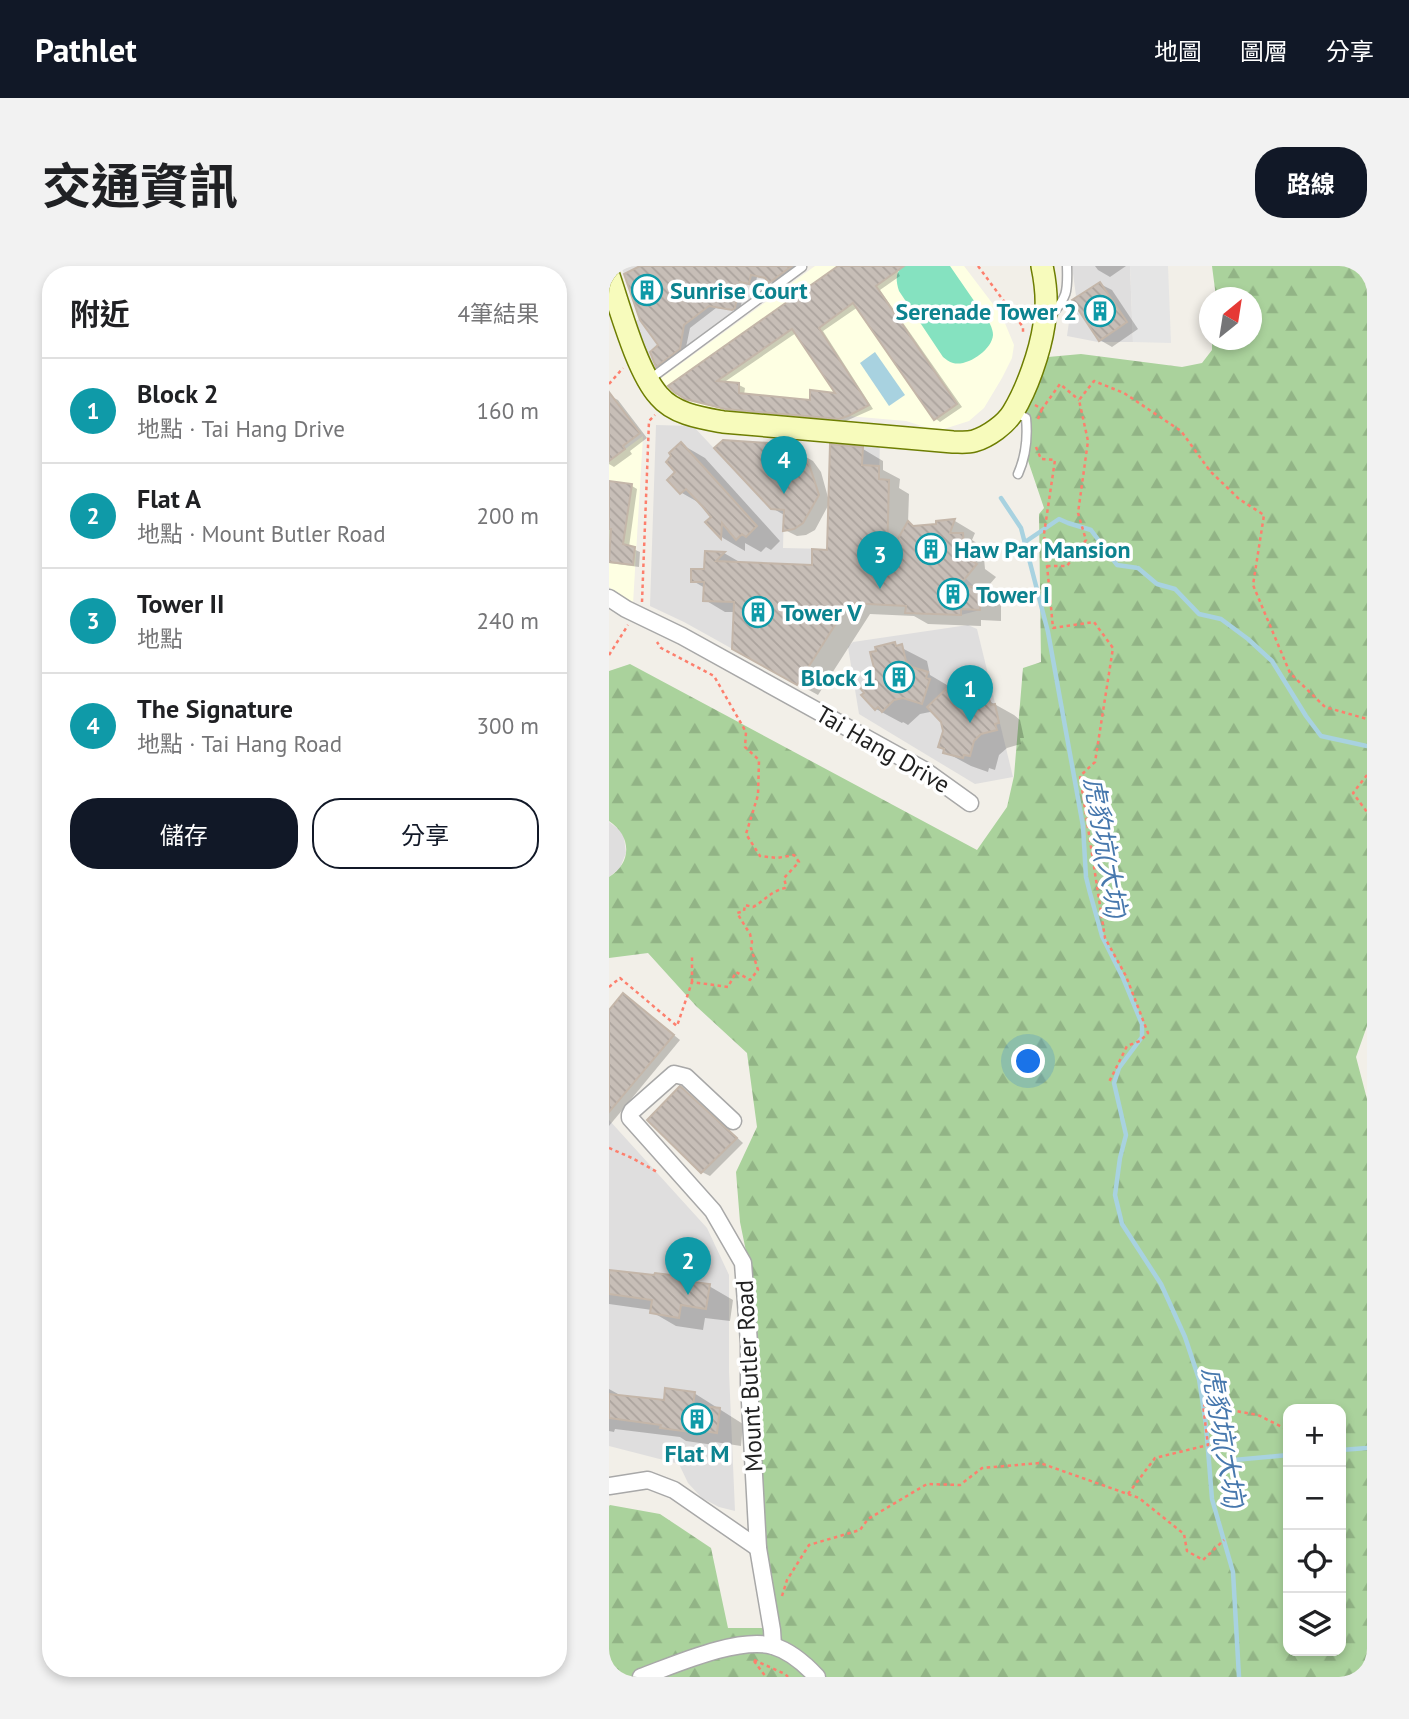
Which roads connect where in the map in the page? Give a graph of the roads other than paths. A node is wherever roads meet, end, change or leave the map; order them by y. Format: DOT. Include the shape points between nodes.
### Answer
graph roads {
  1 [pos="1032,266"];
  2 [pos="1042,266"];
  3 [pos="1067,266"];
  4 [pos="802,267"];
  5 [pos="609,276"];
  6 [pos="1045,323"];
  7 [pos="648,380"];
  8 [pos="1021,407"];
  9 [pos="1018,474"];
  10 [pos="609,598"];
  11 [pos="970,803"];
  12 [pos="733,1121"];
  13 [pos="609,1486"];
  14 [pos="758,1548"];
  15 [pos="772,1638"];
  16 [pos="641,1677"];
  17 [pos="817,1677"];
  1 -- 2 [label="street"];
  2 -- 6 [label="main road"];
  3 -- 6 [label="lane" via="1063,302"];
  4 -- 7 [label="lane"];
  5 -- 7 [label="main road"];
  6 -- 8 [label="main road"];
  7 -- 8 [label="main road" via="659,397 699,418 953,442 981,438"];
  8 -- 9 [label="lane" via="1028,438"];
  10 -- 11 [label="street, Tai Hang Drive" via="924,769"];
  12 -- 14 [label="street, Mount Butler Road" via="686,1077 674,1073 629,1115 713,1211 743,1263"];
  13 -- 14 [label="street" via="648,1480 674,1490"];
  14 -- 15 [label="street, Mount Butler Road"];
  15 -- 16 [label="street"];
  15 -- 17 [label="street"];
}
